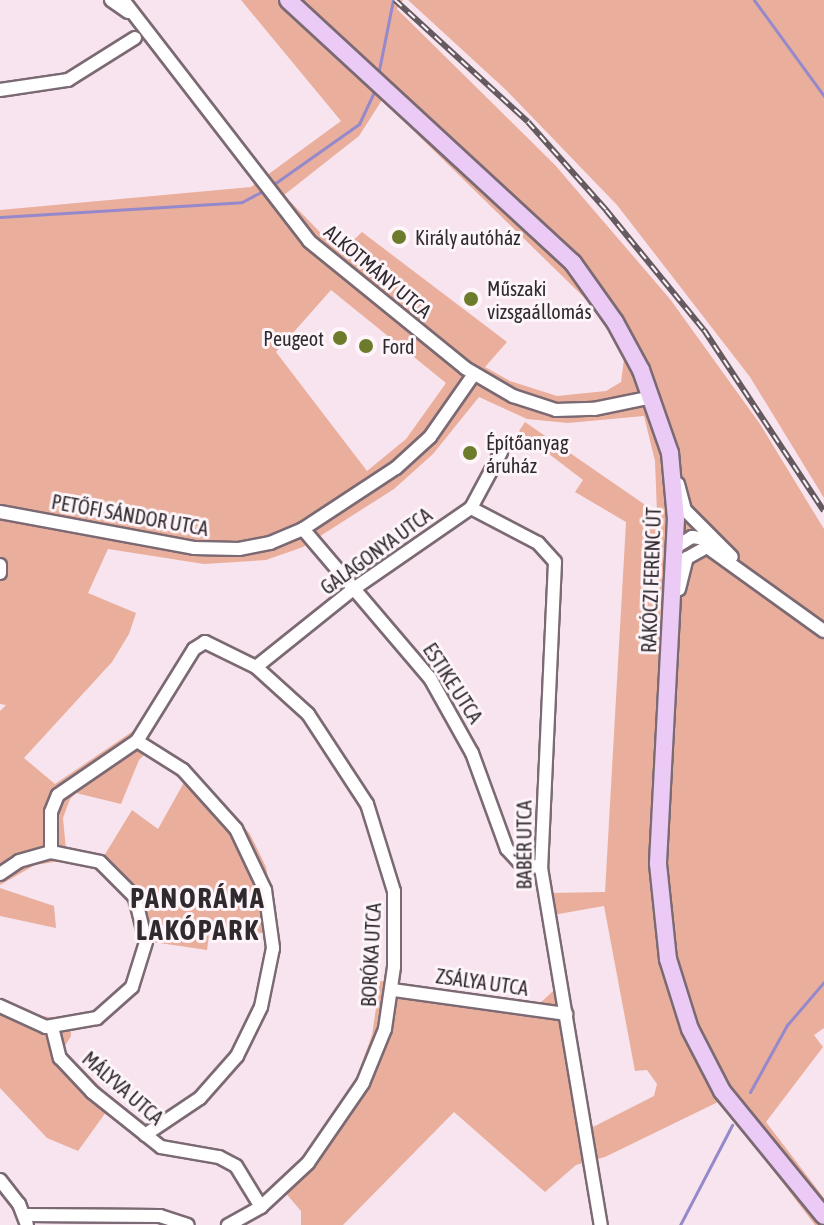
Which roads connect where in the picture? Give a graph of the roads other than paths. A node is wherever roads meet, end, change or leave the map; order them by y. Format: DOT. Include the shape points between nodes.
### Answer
graph roads {
  1 [pos="111,0"];
  2 [pos="123,0"];
  3 [pos="288,0"];
  4 [pos="139,22"];
  5 [pos="135,38"];
  6 [pos="0,90"];
  7 [pos="474,374"];
  8 [pos="652,397"];
  9 [pos="501,452"];
  10 [pos="670,453"];
  11 [pos="471,508"];
  12 [pos="0,512"];
  13 [pos="303,529"];
  14 [pos="680,542"];
  15 [pos="714,545"];
  16 [pos="0,565"];
  17 [pos="0,573"];
  18 [pos="352,590"];
  19 [pos="824,631"];
  20 [pos="670,639"];
  21 [pos="256,667"];
  22 [pos="137,741"];
  23 [pos="51,852"];
  24 [pos="541,868"];
  25 [pos="0,874"];
  26 [pos="393,990"];
  27 [pos="0,1006"];
  28 [pos="566,1014"];
  29 [pos="52,1027"];
  30 [pos="145,1135"];
  31 [pos="0,1180"];
  32 [pos="261,1207"];
  33 [pos="824,1216"];
  34 [pos="26,1220"];
  35 [pos="188,1225"];
  36 [pos="228,1225"];
  37 [pos="601,1225"];
  1 -- 4 [label="street"];
  2 -- 4 [label="street, ALKOTMÁNY UTCA"];
  3 -- 8 [label="main road, RÁKÓCZI FERENC ÚT" via="573,263 622,334"];
  4 -- 7 [label="street, ALKOTMÁNY UTCA" via="309,241"];
  5 -- 6 [label="street" via="68,80"];
  7 -- 8 [label="street, ALKOTMÁNY UTCA" via="520,399 556,410 594,409"];
  7 -- 13 [label="street, PETŐFI SÁNDOR UTCA" via="430,437 396,468"];
  8 -- 10 [label="main road, RÁKÓCZI FERENC ÚT"];
  9 -- 11 [label="street, GALAGONYA UTCA"];
  10 -- 14 [label="main road, RÁKÓCZI FERENC ÚT"];
  10 -- 15 [label="street" via="685,510"];
  11 -- 18 [label="street, GALAGONYA UTCA"];
  11 -- 24 [label="street, BABÉR UTCA" via="538,543 555,562"];
  12 -- 13 [label="street, PETŐFI SÁNDOR UTCA" via="211,550 252,547"];
  13 -- 18 [label="street, ESTIKE UTCA"];
  14 -- 15 [label="street" via="705,535"];
  14 -- 20 [label="main road, RÁKÓCZI FERENC ÚT"];
  15 -- 19 [label="street"];
  15 -- 20 [label="street" via="687,558"];
  16 -- 17 [label="street"];
  18 -- 21 [label="street, GALAGONYA UTCA"];
  18 -- 24 [label="street, ESTIKE UTCA" via="407,649 458,721 510,855"];
  20 -- 33 [label="main road, RÁKÓCZI FERENC ÚT" via="658,864 663,932 675,988 722,1091"];
  21 -- 22 [label="street, BORÓKA UTCA" via="213,644 200,645"];
  21 -- 26 [label="street, BORÓKA UTCA" via="323,733 353,776 376,826 394,891"];
  22 -- 23 [label="street, BORÓKA UTCA" via="58,795 51,812"];
  22 -- 30 [label="street" via="183,770 236,829 265,890 273,948 261,1007 237,1056 200,1098"];
  23 -- 25 [label="street" via="19,861"];
  23 -- 29 [label="street" via="85,856 121,879 140,908 146,942 138,976 115,1006 83,1024"];
  24 -- 28 [label="street, BABÉR UTCA"];
  26 -- 28 [label="street, ZSÁLYA UTCA"];
  26 -- 32 [label="street, BORÓKA UTCA" via="385,1029 363,1083 308,1163"];
  27 -- 29 [label="street" via="18,1018"];
  28 -- 37 [label="street, BABÉR UTCA"];
  29 -- 30 [label="street, MÁLYVA UTCA" via="60,1058"];
  30 -- 32 [label="street, MÁLYVA UTCA" via="173,1151 231,1162"];
  31 -- 34 [label="street"];
  32 -- 36 [label="street, BORÓKA UTCA"];
  34 -- 35 [label="street" via="160,1216"];
}
